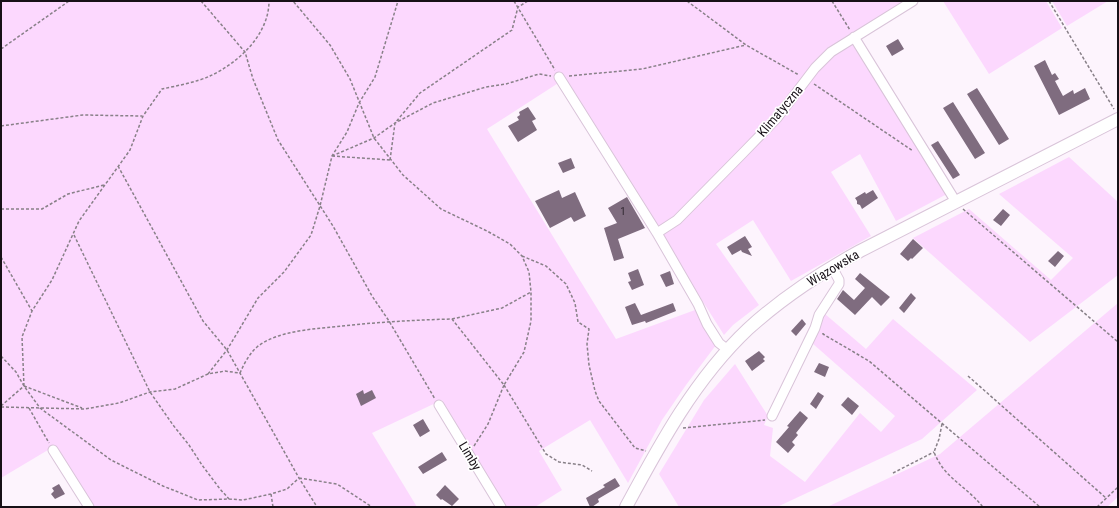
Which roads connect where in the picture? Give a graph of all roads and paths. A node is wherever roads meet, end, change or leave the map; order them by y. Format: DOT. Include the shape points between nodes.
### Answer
graph roads {
  1 [pos="69,1"];
  2 [pos="201,1"];
  3 [pos="269,1"];
  4 [pos="292,1"];
  5 [pos="397,1"];
  6 [pos="514,1"];
  7 [pos="528,1"];
  8 [pos="832,1"];
  9 [pos="913,1"];
  10 [pos="1049,1"];
  11 [pos="518,7"];
  12 [pos="854,37"];
  13 [pos="746,45"];
  14 [pos="1,49"];
  15 [pos="245,52"];
  16 [pos="559,77"];
  17 [pos="359,103"];
  18 [pos="1116,115"];
  19 [pos="143,116"];
  20 [pos="395,123"];
  21 [pos="1,126"];
  22 [pos="374,138"];
  23 [pos="332,156"];
  24 [pos="390,160"];
  25 [pos="118,166"];
  26 [pos="104,185"];
  27 [pos="956,202"];
  28 [pos="320,206"];
  29 [pos="1,209"];
  30 [pos="73,234"];
  31 [pos="657,234"];
  32 [pos="522,256"];
  33 [pos="1,257"];
  34 [pos="832,267"];
  35 [pos="531,292"];
  36 [pos="32,311"];
  37 [pos="819,315"];
  38 [pos="452,319"];
  39 [pos="389,321"];
  40 [pos="1118,342"];
  41 [pos="227,350"];
  42 [pos="728,350"];
  43 [pos="1,356"];
  44 [pos="240,373"];
  45 [pos="208,374"];
  46 [pos="968,376"];
  47 [pos="504,385"];
  48 [pos="24,386"];
  49 [pos="150,392"];
  50 [pos="439,406"];
  51 [pos="1,407"];
  52 [pos="29,408"];
  53 [pos="40,408"];
  54 [pos="85,409"];
  55 [pos="772,416"];
  56 [pos="942,424"];
  57 [pos="671,426"];
  58 [pos="53,450"];
  59 [pos="647,452"];
  60 [pos="934,452"];
  61 [pos="469,455"];
  62 [pos="592,471"];
  63 [pos="893,473"];
  64 [pos="299,478"];
  65 [pos="1118,487"];
  66 [pos="271,494"];
  67 [pos="1106,498"];
  68 [pos="229,499"];
  69 [pos="89,507"];
  70 [pos="273,507"];
  71 [pos="317,507"];
  72 [pos="372,507"];
  73 [pos="500,507"];
  74 [pos="626,507"];
  75 [pos="981,507"];
  76 [pos="1040,507"];
  77 [pos="1097,507"];
  1 -- 14 [label="path"];
  2 -- 15 [label="path"];
  3 -- 15 [label="path" via="263,28"];
  4 -- 17 [label="path" via="330,45 350,79"];
  5 -- 17 [label="path" via="375,77"];
  6 -- 11 [label="path"];
  7 -- 11 [label="path"];
  8 -- 12 [label="path"];
  9 -- 12 [label="street, Klimatyczna"];
  10 -- 18 [label="path"];
  11 -- 16 [label="path"];
  11 -- 20 [label="path" via="512,30 420,93"];
  12 -- 27 [label="street"];
  12 -- 31 [label="street, Klimatyczna" via="814,68 777,118 677,220"];
  13 -- 16 [label="path" via="642,69"];
  15 -- 19 [label="path" via="209,77 162,89"];
  15 -- 28 [label="path" via="278,140"];
  16 -- 20 [label="path" via="539,74 486,87 433,103"];
  16 -- 31 [label="street"];
  17 -- 22 [label="path"];
  17 -- 23 [label="path" via="347,132"];
  18 -- 27 [label="main road, Wiązowska"];
  19 -- 21 [label="path" via="83,115"];
  19 -- 25 [label="path" via="130,150"];
  20 -- 22 [label="path"];
  20 -- 24 [label="path"];
  22 -- 23 [label="path"];
  22 -- 24 [label="path"];
  23 -- 24 [label="path"];
  23 -- 28 [label="path"];
  24 -- 32 [label="path" via="441,209 493,234 510,244"];
  25 -- 26 [label="path"];
  25 -- 41 [label="path" via="203,321"];
  26 -- 29 [label="path" via="68,194 42,209"];
  26 -- 30 [label="path"];
  27 -- 34 [label="main road, Wiązowska"];
  27 -- 40 [label="path"];
  28 -- 39 [label="path"];
  28 -- 41 [label="path" via="311,235 284,272 258,298"];
  30 -- 36 [label="path" via="52,280"];
  30 -- 49 [label="path"];
  31 -- 42 [label="street" via="707,324 719,343"];
  32 -- 35 [label="path" via="529,272"];
  32 -- 59 [label="path" via="546,266 566,284 575,303 578,322 589,329 589,365 599,401 635,448"];
  33 -- 36 [label="path"];
  34 -- 37 [label="street" via="839,284"];
  34 -- 42 [label="main road, Wiązowska" via="770,310"];
  35 -- 38 [label="path" via="502,308"];
  35 -- 47 [label="path" via="531,321 524,352"];
  36 -- 48 [label="path" via="22,337"];
  37 -- 55 [label="street"];
  37 -- 56 [label="path" via="823,334 869,361"];
  38 -- 39 [label="path"];
  38 -- 47 [label="path"];
  39 -- 44 [label="path" via="323,328 272,338 256,348"];
  39 -- 50 [label="path"];
  41 -- 44 [label="path"];
  41 -- 45 [label="path"];
  42 -- 57 [label="main road, Wiązowska"];
  43 -- 48 [label="path" via="16,372"];
  44 -- 45 [label="path" via="225,371"];
  44 -- 64 [label="path"];
  45 -- 49 [label="path" via="175,389"];
  46 -- 67 [label="path"];
  47 -- 61 [label="path" via="488,424"];
  47 -- 62 [label="path" via="546,454 559,462 582,465"];
  48 -- 51 [label="path"];
  48 -- 53 [label="path"];
  48 -- 54 [label="path"];
  49 -- 54 [label="path" via="119,403"];
  49 -- 68 [label="path"];
  50 -- 61 [label="street, Limby"];
  51 -- 52 [label="path"];
  52 -- 53 [label="path"];
  52 -- 58 [label="path"];
  53 -- 54 [label="path"];
  53 -- 68 [label="path" via="111,460 163,486 198,500"];
  55 -- 57 [label="path" via="763,421 682,428"];
  56 -- 60 [label="path"];
  56 -- 76 [label="path"];
  57 -- 74 [label="main road, Wiązowska"];
  58 -- 69 [label="street"];
  60 -- 63 [label="path"];
  60 -- 75 [label="path" via="938,463 955,481 973,494"];
  61 -- 73 [label="street, Limby"];
  64 -- 66 [label="path" via="287,489"];
  64 -- 71 [label="path"];
  64 -- 72 [label="path" via="337,484"];
  65 -- 67 [label="path"];
  66 -- 68 [label="path" via="243,500"];
  66 -- 70 [label="path"];
  67 -- 77 [label="path"];
}
